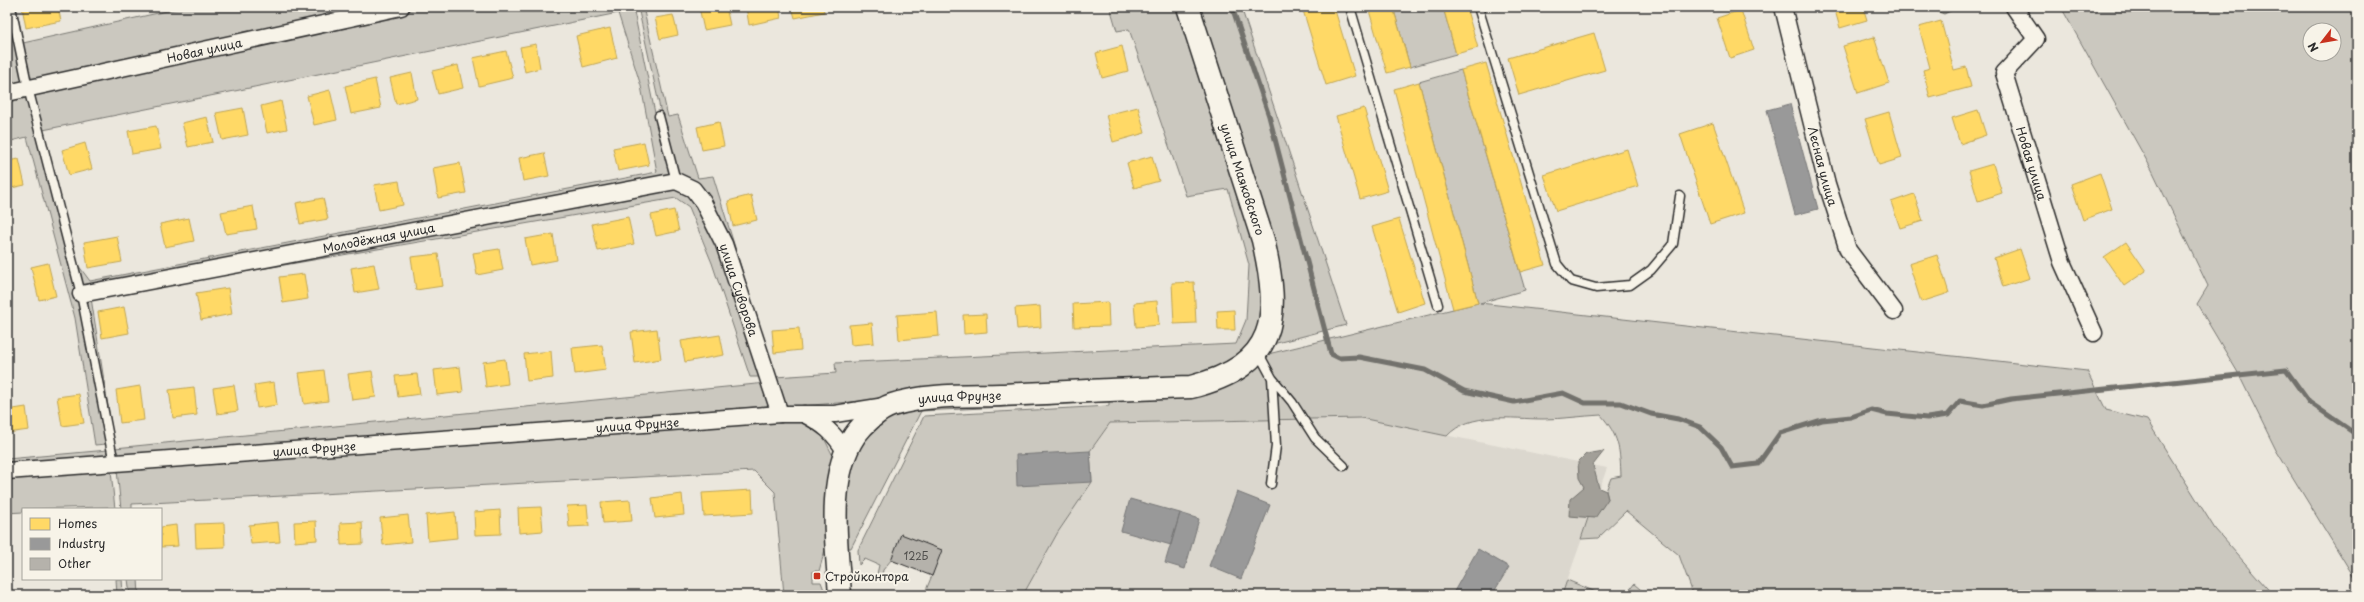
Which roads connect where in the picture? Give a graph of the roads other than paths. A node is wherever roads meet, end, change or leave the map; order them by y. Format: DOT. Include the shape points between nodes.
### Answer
graph roads {
  1 [pos="11,7"];
  2 [pos="401,7"];
  3 [pos="1188,7"];
  4 [pos="1350,7"];
  5 [pos="1478,7"];
  6 [pos="1783,7"];
  7 [pos="2014,7"];
  8 [pos="28,88"];
  9 [pos="7,93"];
  10 [pos="659,116"];
  11 [pos="676,181"];
  12 [pos="1680,196"];
  13 [pos="81,294"];
  14 [pos="1438,305"];
  15 [pos="1894,312"];
  16 [pos="2094,332"];
  17 [pos="1258,352"];
  18 [pos="1272,378"];
  19 [pos="891,405"];
  20 [pos="803,413"];
  21 [pos="780,414"];
  22 [pos="846,453"];
  23 [pos="114,463"];
  24 [pos="1344,466"];
  25 [pos="7,471"];
  26 [pos="1271,484"];
  27 [pos="840,595"];
  1 -- 8 [label="lane"];
  2 -- 8 [label="street, Новая улица"];
  3 -- 17 [label="main road, улица Маяковского" via="1271,275 1273,307 1269,330"];
  4 -- 14 [label="lane"];
  5 -- 12 [label="lane" via="1557,264 1571,281 1596,288 1630,285 1651,270 1673,244"];
  6 -- 15 [label="street, Лесная улица" via="1827,184 1848,250"];
  7 -- 16 [label="street, Новая улица" via="2036,39 2004,73 2062,262"];
  8 -- 9 [label="street, Новая улица"];
  8 -- 13 [label="lane"];
  10 -- 11 [label="lane"];
  11 -- 13 [label="street, Молодёжная улица"];
  11 -- 21 [label="street, улица Суворова" via="693,189 703,202 724,244"];
  13 -- 23 [label="lane"];
  17 -- 18 [label="lane"];
  17 -- 19 [label="main road, улица Фрунзе" via="1240,367 1217,380 1191,387 946,397"];
  18 -- 24 [label="lane" via="1292,402 1315,438"];
  18 -- 26 [label="lane" via="1276,446"];
  19 -- 20 [label="street, улица Фрунзе" via="835,414"];
  19 -- 22 [label="main road" via="871,418 855,435"];
  20 -- 21 [label="street, улица Фрунзе"];
  20 -- 22 [label="street" via="827,427"];
  21 -- 23 [label="street, улица Фрунзе"];
  22 -- 27 [label="main road" via="837,485 836,534"];
  23 -- 25 [label="street, улица Фрунзе"];
}
